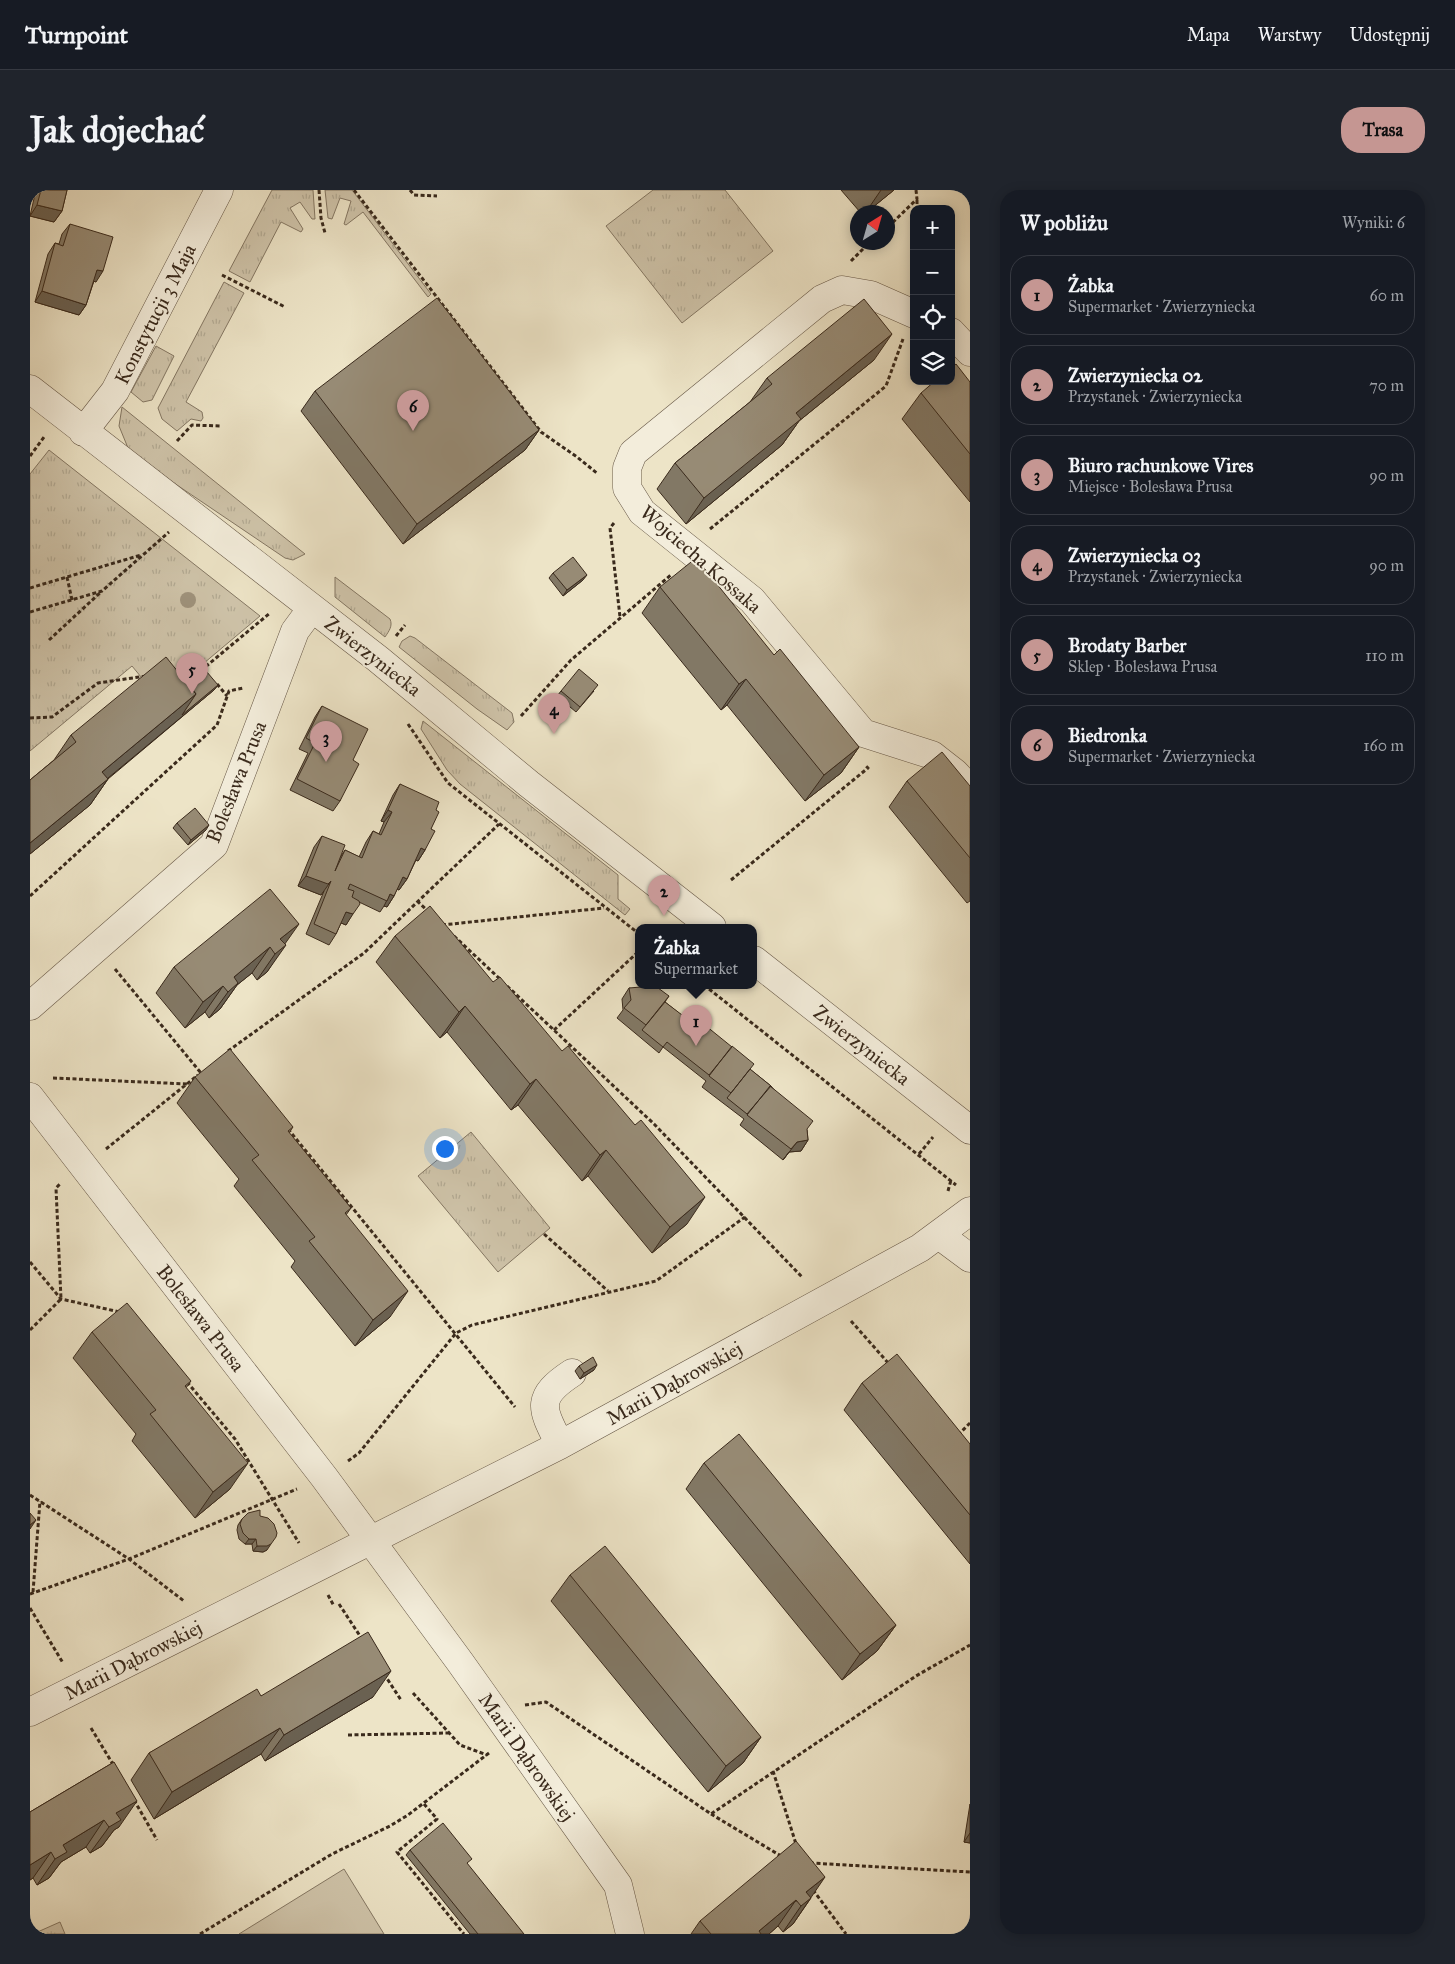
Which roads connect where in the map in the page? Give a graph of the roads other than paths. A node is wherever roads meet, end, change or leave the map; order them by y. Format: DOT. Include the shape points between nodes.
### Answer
graph roads {
  1 [pos="219,190"];
  2 [pos="909,324"];
  3 [pos="955,336"];
  4 [pos="970,352"];
  5 [pos="30,389"];
  6 [pos="83,432"];
  7 [pos="312,608"];
  8 [pos="970,789"];
  9 [pos="708,924"];
  10 [pos="757,962"];
  11 [pos="30,1006"];
  12 [pos="30,1097"];
  13 [pos="970,1130"];
  14 [pos="970,1211"];
  15 [pos="939,1235"];
  16 [pos="970,1258"];
  17 [pos="572,1373"];
  18 [pos="560,1445"];
  19 [pos="370,1541"];
  20 [pos="30,1712"];
  21 [pos="630,1934"];
  1 -- 6 [label="street, Konstytucji 3 Maja" via="115,391"];
  2 -- 8 [label="street, Wojciecha Kossaka" via="871,294 842,290 822,299 633,453 627,468 627,488 642,512 752,600 863,733 932,756"];
  3 -- 4 [label="street"];
  5 -- 6 [label="street, Zwierzyniecka"];
  6 -- 7 [label="street, Zwierzyniecka"];
  7 -- 9 [label="street, Zwierzyniecka"];
  7 -- 11 [label="street, Bolesława Prusa" via="295,631 214,845"];
  10 -- 13 [label="street, Zwierzyniecka"];
  12 -- 19 [label="street, Bolesława Prusa"];
  14 -- 15 [label="street, Marii Dąbrowskiej"];
  15 -- 16 [label="street"];
  15 -- 18 [label="street, Marii Dąbrowskiej" via="863,1280"];
  17 -- 18 [label="street" via="549,1391 544,1406"];
  18 -- 19 [label="street, Marii Dąbrowskiej"];
  19 -- 20 [label="street, Marii Dąbrowskiej"];
  19 -- 21 [label="street, Marii Dąbrowskiej" via="511,1715 618,1885"];
}
